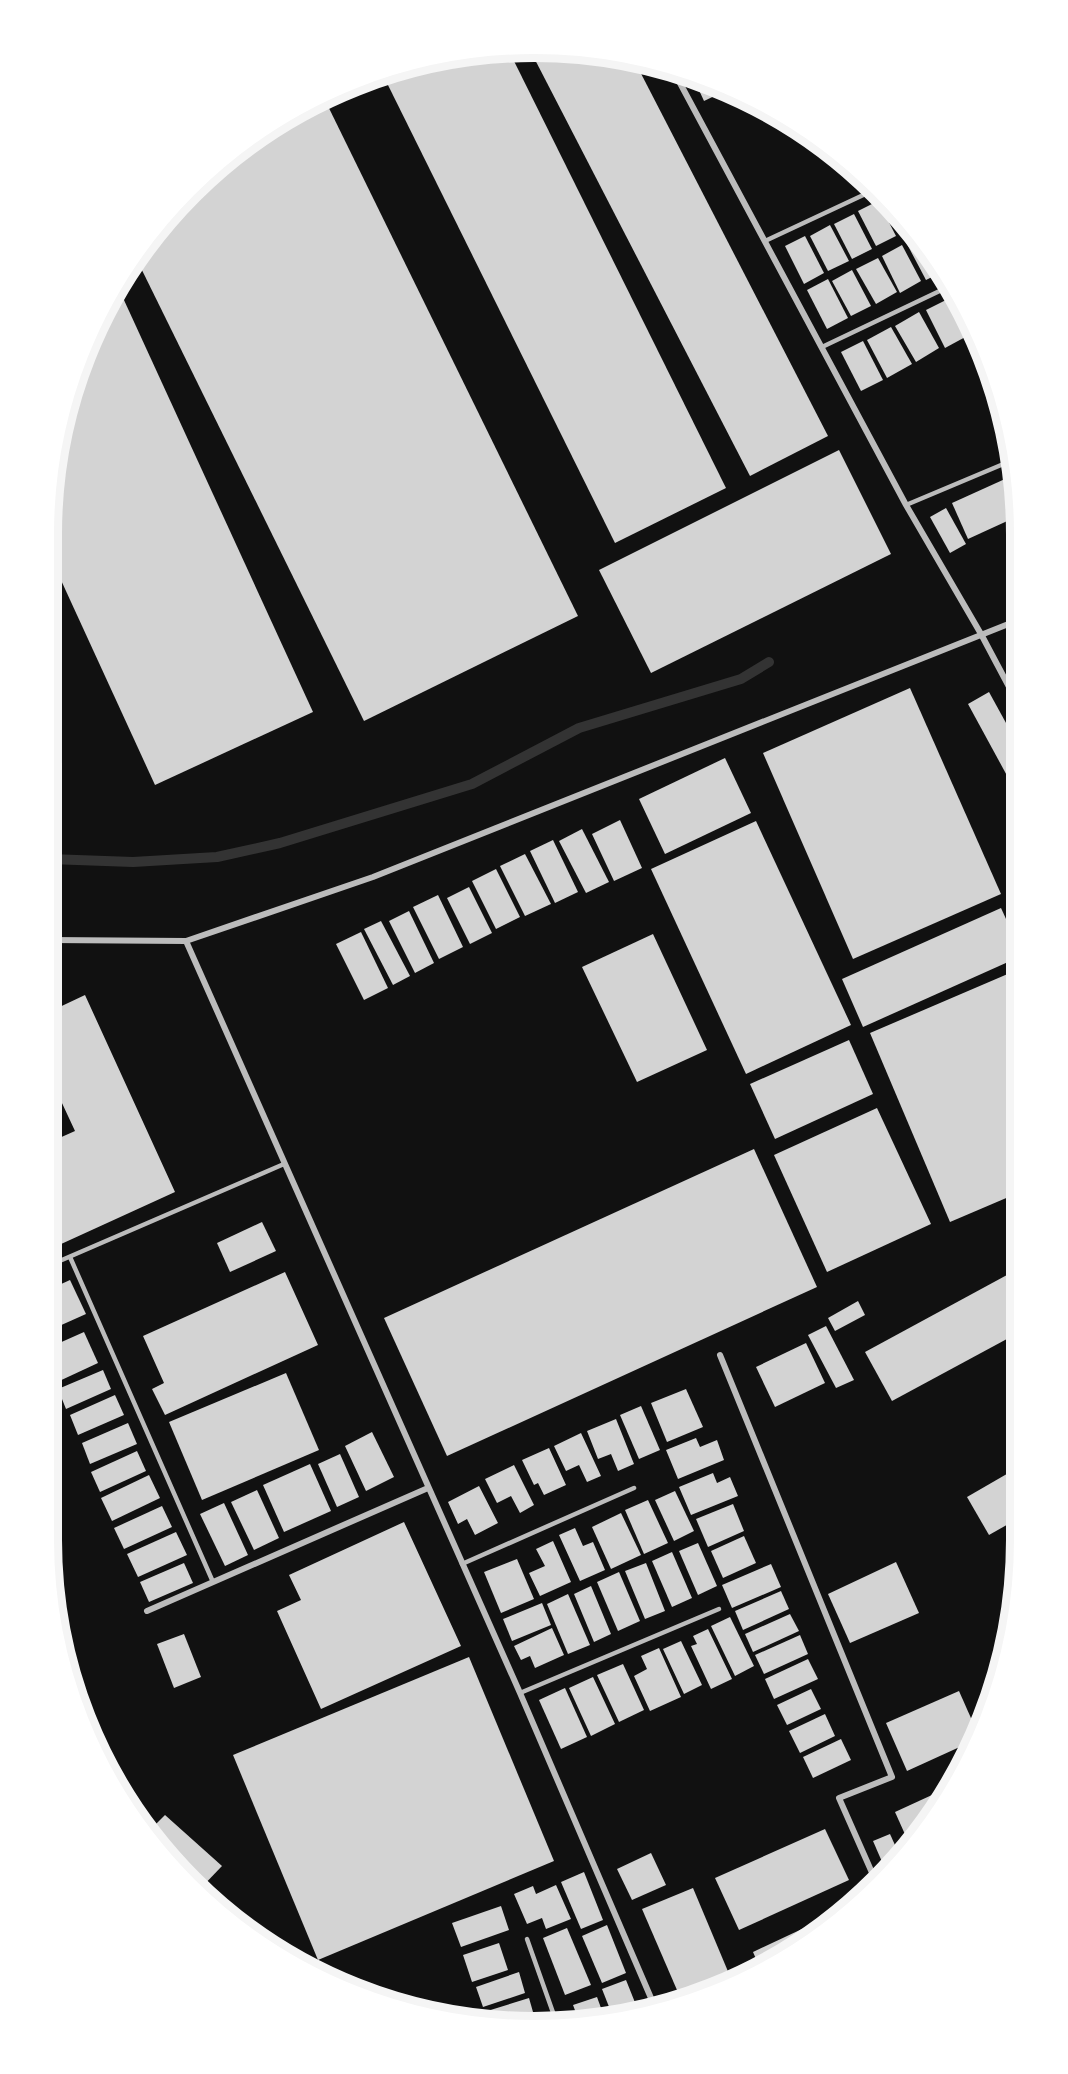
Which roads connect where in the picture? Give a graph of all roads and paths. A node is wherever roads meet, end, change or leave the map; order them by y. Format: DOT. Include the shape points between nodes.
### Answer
graph roads {
  1 [pos="679,82"];
  2 [pos="866,194"];
  3 [pos="765,241"];
  4 [pos="942,290"];
  5 [pos="822,347"];
  6 [pos="1004,464"];
  7 [pos="906,505"];
  8 [pos="1010,623"];
  9 [pos="981,634"];
  10 [pos="1010,689"];
  11 [pos="58,940"];
  12 [pos="186,941"];
  13 [pos="284,1164"];
  14 [pos="70,1257"];
  15 [pos="58,1262"];
  16 [pos="720,1355"];
  17 [pos="428,1488"];
  18 [pos="634,1488"];
  19 [pos="462,1564"];
  20 [pos="213,1582"];
  21 [pos="718,1609"];
  22 [pos="147,1611"];
  23 [pos="520,1693"];
  24 [pos="872,1874"];
  25 [pos="527,1939"];
  26 [pos="652,2000"];
  27 [pos="554,2015"];
  1 -- 3 [label="street"];
  2 -- 3 [label="lane"];
  3 -- 5 [label="street"];
  4 -- 5 [label="lane"];
  5 -- 7 [label="street"];
  6 -- 7 [label="lane"];
  7 -- 9 [label="street"];
  8 -- 9 [label="street"];
  9 -- 10 [label="street"];
  9 -- 12 [label="street" via="373,877"];
  11 -- 12 [label="street"];
  12 -- 13 [label="street"];
  13 -- 14 [label="lane"];
  13 -- 17 [label="street"];
  14 -- 15 [label="lane"];
  14 -- 20 [label="lane"];
  16 -- 24 [label="street" via="892,1777 839,1798"];
  17 -- 19 [label="street"];
  17 -- 20 [label="street"];
  18 -- 19 [label="lane"];
  19 -- 23 [label="street"];
  20 -- 22 [label="street"];
  21 -- 23 [label="lane"];
  23 -- 26 [label="street"];
  25 -- 27 [label="lane"];
}
